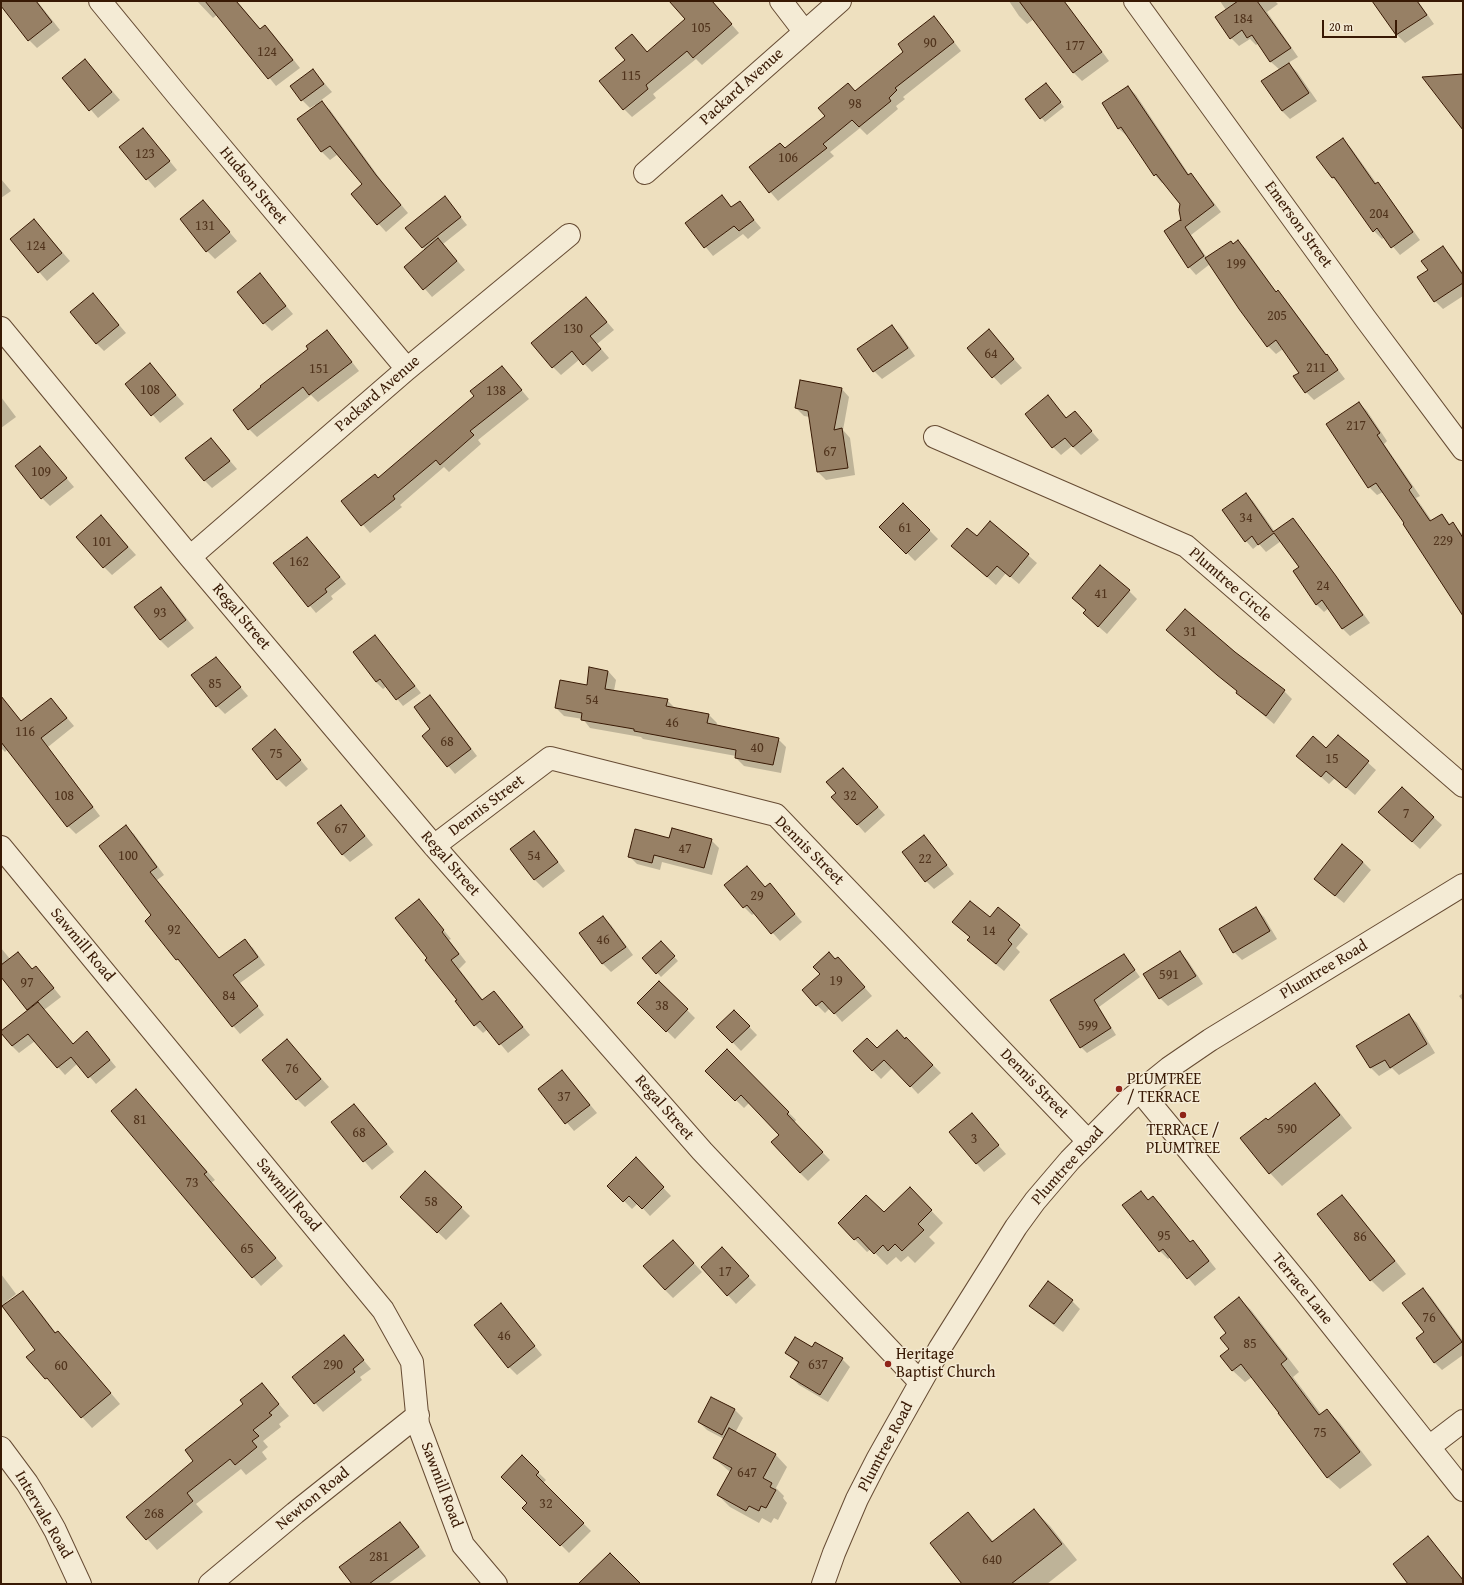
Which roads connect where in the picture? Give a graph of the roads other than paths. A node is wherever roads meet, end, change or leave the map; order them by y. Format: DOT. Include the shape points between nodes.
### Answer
graph roads {
  1 [pos="100,1"];
  2 [pos="781,1"];
  3 [pos="840,1"];
  4 [pos="1135,1"];
  5 [pos="804,31"];
  6 [pos="645,173"];
  7 [pos="569,235"];
  8 [pos="1,328"];
  9 [pos="407,369"];
  10 [pos="935,437"];
  11 [pos="1463,449"];
  12 [pos="190,557"];
  13 [pos="1463,786"];
  14 [pos="434,846"];
  15 [pos="1,847"];
  16 [pos="1463,885"];
  17 [pos="1140,1091"];
  18 [pos="1088,1141"];
  19 [pos="920,1382"];
  20 [pos="418,1415"];
  21 [pos="1463,1421"];
  22 [pos="1429,1447"];
  23 [pos="1,1448"];
  24 [pos="1463,1490"];
  25 [pos="80,1584"];
  26 [pos="210,1584"];
  27 [pos="496,1584"];
  28 [pos="823,1584"];
  1 -- 9 [label="street, Hudson Street"];
  2 -- 5 [label="street"];
  3 -- 5 [label="street, Packard Avenue"];
  4 -- 11 [label="street, Emerson Street"];
  5 -- 6 [label="street, Packard Avenue"];
  7 -- 9 [label="street, Packard Avenue"];
  8 -- 12 [label="street, Regal Street"];
  9 -- 12 [label="street, Packard Avenue"];
  10 -- 13 [label="street, Plumtree Circle" via="1186,546"];
  12 -- 14 [label="street, Regal Street"];
  14 -- 18 [label="street, Dennis Street" via="550,758 776,815"];
  14 -- 19 [label="street, Regal Street" via="702,1151"];
  15 -- 20 [label="street, Sawmill Road" via="383,1310 412,1362"];
  16 -- 17 [label="street, Plumtree Road" via="1210,1040"];
  17 -- 18 [label="street, Plumtree Road"];
  17 -- 22 [label="street, Terrace Lane"];
  18 -- 19 [label="street, Plumtree Road" via="1052,1180 1016,1227"];
  19 -- 28 [label="street, Plumtree Road" via="858,1499"];
  20 -- 26 [label="street, Newton Road"];
  20 -- 27 [label="street, Sawmill Road" via="418,1424 463,1545"];
  21 -- 22 [label="street"];
  22 -- 24 [label="street, Terrace Lane"];
  23 -- 25 [label="street, Intervale Road" via="46,1514"];
}
